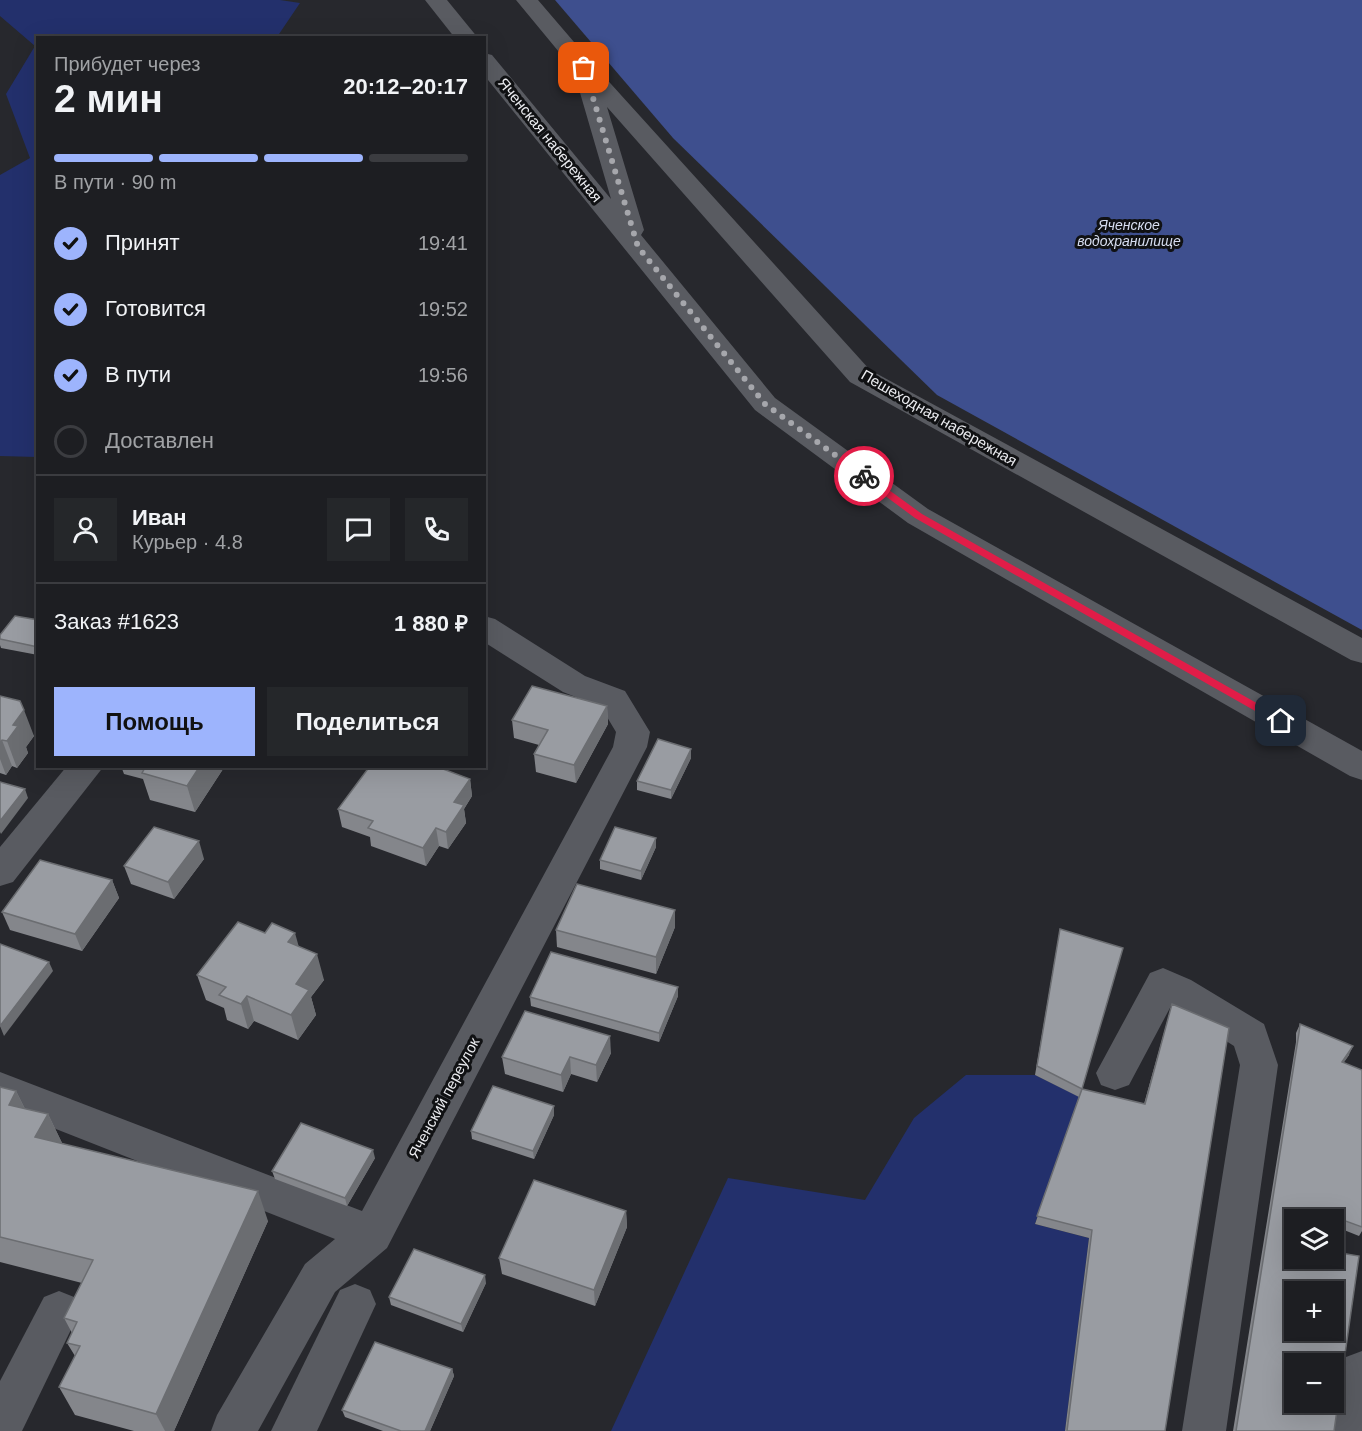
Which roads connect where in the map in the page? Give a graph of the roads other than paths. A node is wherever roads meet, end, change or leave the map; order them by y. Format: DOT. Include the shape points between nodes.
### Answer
graph roads {
  1 [pos="436,0"];
  2 [pos="527,0"];
  3 [pos="464,36"];
  4 [pos="486,62"];
  5 [pos="584,68"];
  6 [pos="638,247"];
  7 [pos="486,628"];
  8 [pos="1362,652"];
  9 [pos="1362,767"];
  10 [pos="85,768"];
  11 [pos="0,872"];
  12 [pos="1115,1073"];
  13 [pos="0,1089"];
  14 [pos="372,1234"];
  15 [pos="355,1304"];
  16 [pos="59,1311"];
  17 [pos="1362,1372"];
  18 [pos="0,1427"];
  19 [pos="233,1431"];
  20 [pos="293,1431"];
  21 [pos="1204,1431"];
  22 [pos="1355,1431"];
  1 -- 3 [label="street"];
  2 -- 5 [label="street, Пешеходная набережная"];
  4 -- 6 [label="street, Яченская набережная"];
  5 -- 6 [label="street"];
  5 -- 8 [label="street, Пешеходная набережная" via="860,376"];
  6 -- 9 [label="street, Яченская набережная" via="765,404 918,516"];
  7 -- 14 [label="street, Яченский переулок" via="574,684 614,699 633,732 630,747"];
  10 -- 11 [label="street"];
  12 -- 21 [label="street" via="1163,984 1250,1036 1259,1065"];
  13 -- 14 [label="street"];
  14 -- 19 [label="street, Яченский переулок" via="320,1278"];
  15 -- 20 [label="street"];
  16 -- 18 [label="street"];
  17 -- 22 [label="street"];
}
